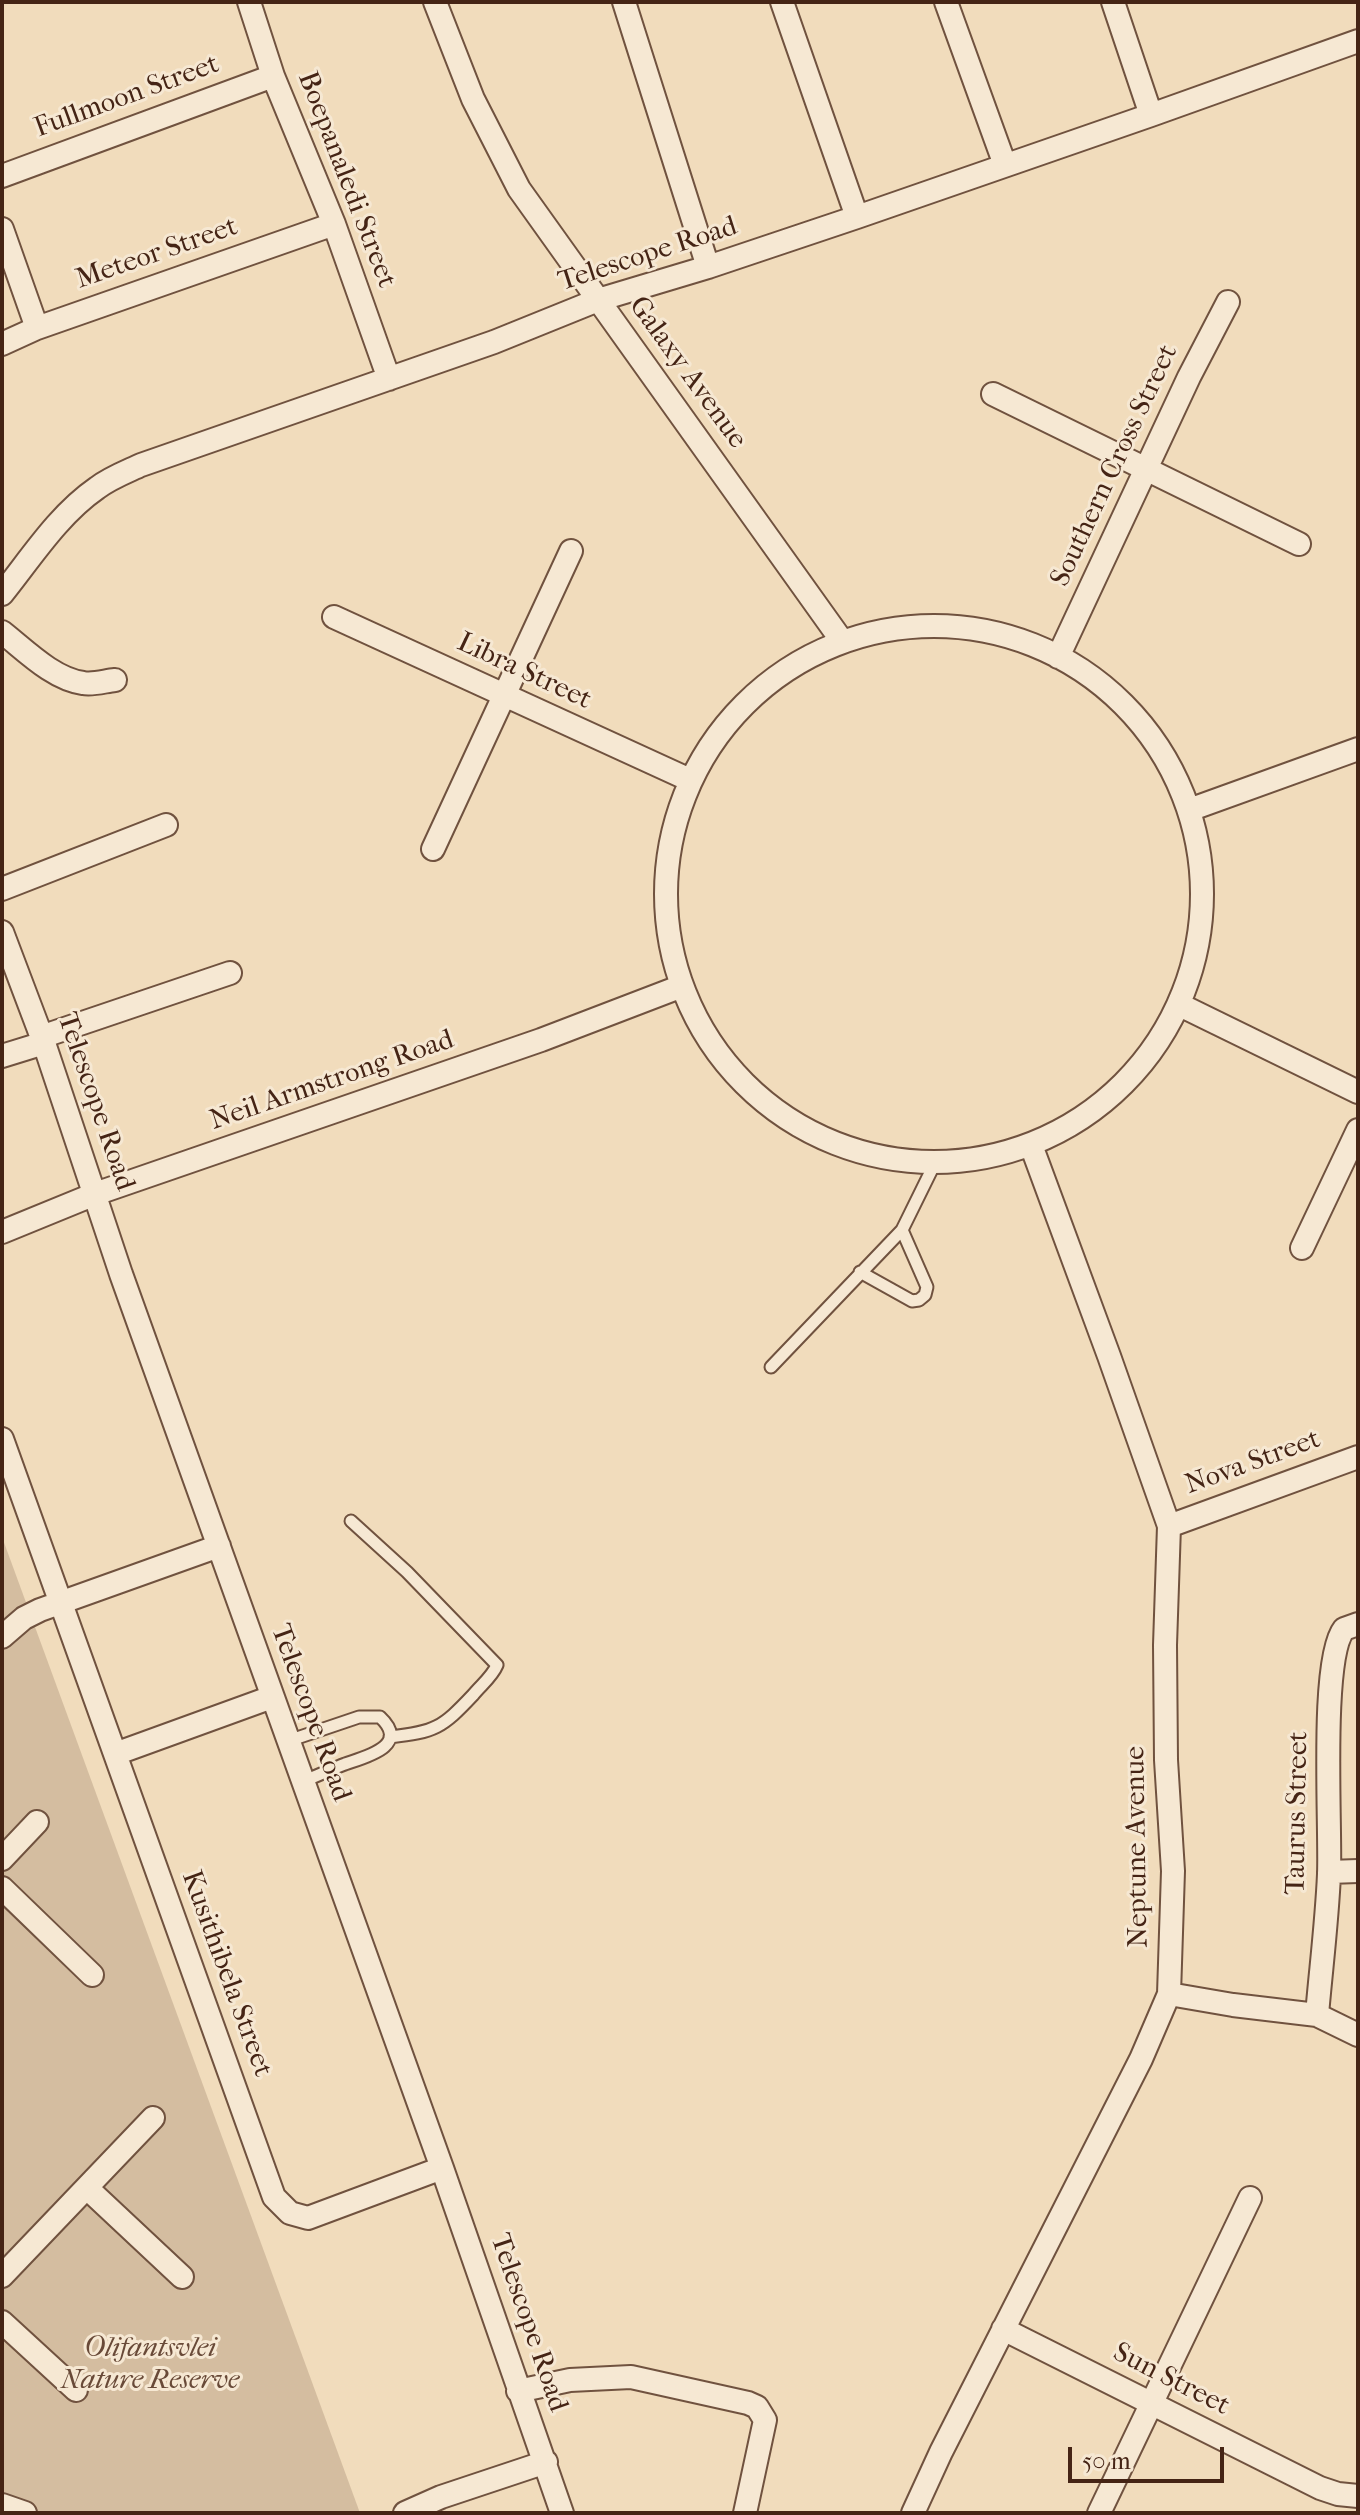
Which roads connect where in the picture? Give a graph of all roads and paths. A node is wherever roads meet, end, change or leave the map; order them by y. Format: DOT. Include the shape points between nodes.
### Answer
graph roads {
  1 [pos="249,2"];
  2 [pos="435,2"];
  3 [pos="624,2"];
  4 [pos="782,2"];
  5 [pos="946,2"];
  6 [pos="1113,2"];
  7 [pos="1358,41"];
  8 [pos="273,76"];
  9 [pos="1151,115"];
  10 [pos="1005,165"];
  11 [pos="2,176"];
  12 [pos="857,217"];
  13 [pos="334,224"];
  14 [pos="2,229"];
  15 [pos="708,267"];
  16 [pos="598,300"];
  17 [pos="1228,302"];
  18 [pos="37,328"];
  19 [pos="2,344"];
  20 [pos="389,379"];
  21 [pos="993,394"];
  22 [pos="1148,469"];
  23 [pos="1299,544"];
  24 [pos="571,551"];
  25 [pos="2,594"];
  26 [pos="334,617"];
  27 [pos="2,632"];
  28 [pos="842,641"];
  29 [pos="1058,657"];
  30 [pos="115,680"];
  31 [pos="504,696"];
  32 [pos="1358,749"];
  33 [pos="690,780"];
  34 [pos="1189,810"];
  35 [pos="166,825"];
  36 [pos="433,849"];
  37 [pos="2,889"];
  38 [pos="2,932"];
  39 [pos="230,973"];
  40 [pos="682,986"];
  41 [pos="1180,1005"];
  42 [pos="42,1040"];
  43 [pos="2,1056"];
  44 [pos="1358,1092"];
  45 [pos="1358,1130"];
  46 [pos="1031,1145"];
  47 [pos="935,1163"];
  48 [pos="95,1194"];
  49 [pos="902,1230"];
  50 [pos="2,1232"];
  51 [pos="1302,1248"];
  52 [pos="860,1272"];
  53 [pos="771,1367"];
  54 [pos="2,1439"];
  55 [pos="1358,1457"];
  56 [pos="351,1521"];
  57 [pos="1169,1526"];
  58 [pos="219,1546"];
  59 [pos="59,1604"];
  60 [pos="1358,1624"];
  61 [pos="2,1637"];
  62 [pos="272,1697"];
  63 [pos="390,1737"];
  64 [pos="288,1741"];
  65 [pos="115,1754"];
  66 [pos="302,1782"];
  67 [pos="37,1822"];
  68 [pos="2,1859"];
  69 [pos="1358,1871"];
  70 [pos="1329,1872"];
  71 [pos="2,1888"];
  72 [pos="92,1975"];
  73 [pos="1169,1994"];
  74 [pos="1317,2015"];
  75 [pos="1358,2035"];
  76 [pos="153,2118"];
  77 [pos="442,2168"];
  78 [pos="87,2188"];
  79 [pos="1250,2198"];
  80 [pos="2,2276"];
  81 [pos="182,2277"];
  82 [pos="2,2322"];
  83 [pos="1003,2329"];
  84 [pos="76,2390"];
  85 [pos="518,2391"];
  86 [pos="1152,2404"];
  87 [pos="546,2462"];
  88 [pos="1358,2496"];
  89 [pos="2,2505"];
  90 [pos="25,2513"];
  91 [pos="405,2513"];
  92 [pos="562,2513"];
  93 [pos="745,2513"];
  94 [pos="913,2513"];
  95 [pos="1099,2513"];
  1 -- 8 [label="street, Boepanaledi Street"];
  2 -- 16 [label="street, Galaxy Avenue" via="501,157"];
  3 -- 15 [label="street"];
  4 -- 12 [label="street"];
  5 -- 10 [label="street"];
  6 -- 9 [label="street"];
  7 -- 9 [label="street, Telescope Road"];
  8 -- 11 [label="street, Fullmoon Street"];
  8 -- 13 [label="street, Boepanaledi Street"];
  9 -- 10 [label="street, Telescope Road"];
  10 -- 12 [label="street, Telescope Road"];
  12 -- 15 [label="street, Telescope Road"];
  13 -- 18 [label="street, Meteor Street"];
  13 -- 20 [label="street, Boepanaledi Street"];
  14 -- 18 [label="street"];
  15 -- 16 [label="street, Telescope Road"];
  16 -- 20 [label="street, Telescope Road"];
  16 -- 28 [label="street, Galaxy Avenue"];
  17 -- 22 [label="street, Southern Cross Street"];
  18 -- 19 [label="street, Meteor Street"];
  20 -- 25 [label="street, Telescope Road" via="118,475 62,519"];
  21 -- 22 [label="street"];
  22 -- 23 [label="street"];
  22 -- 29 [label="street, Southern Cross Street"];
  24 -- 31 [label="street"];
  26 -- 31 [label="street, Libra Street"];
  27 -- 30 [label="street" via="71,680"];
  28 -- 29 [label="street" via="896,628 951,626 1006,636"];
  28 -- 33 [label="street" via="794,664 752,695 717,734"];
  29 -- 34 [label="street" via="1124,705 1166,760"];
  31 -- 33 [label="street, Libra Street"];
  31 -- 36 [label="street"];
  32 -- 34 [label="street"];
  33 -- 40 [label="street" via="677,812 665,882 666,917"];
  34 -- 41 [label="street" via="1200,859 1202,909 1196,958"];
  35 -- 37 [label="street"];
  38 -- 42 [label="street, Telescope Road"];
  39 -- 42 [label="street"];
  40 -- 47 [label="street" via="731,1070 780,1114 838,1145 902,1161"];
  40 -- 48 [label="street, Neil Armstrong Road"];
  41 -- 44 [label="street"];
  41 -- 46 [label="street" via="1154,1050 1119,1090 1078,1122"];
  42 -- 43 [label="street"];
  42 -- 48 [label="street, Telescope Road"];
  45 -- 51 [label="street"];
  46 -- 47 [label="street"];
  46 -- 57 [label="street, Neptune Avenue"];
  47 -- 49 [label="lane"];
  48 -- 50 [label="street, Neil Armstrong Road"];
  48 -- 58 [label="street, Telescope Road"];
  49 -- 52 [label="lane"];
  49 -- 52 [label="lane" via="927,1287 925,1295 912,1301"];
  52 -- 53 [label="lane"];
  54 -- 59 [label="street"];
  55 -- 57 [label="street, Nova Street"];
  56 -- 63 [label="lane" via="497,1665 445,1723 419,1734"];
  57 -- 73 [label="street, Neptune Avenue"];
  58 -- 59 [label="street"];
  58 -- 62 [label="street, Telescope Road"];
  59 -- 61 [label="street" via="24,1618"];
  59 -- 65 [label="street"];
  60 -- 70 [label="street, Taurus Street" via="1344,1629 1334,1649"];
  62 -- 64 [label="street, Telescope Road"];
  62 -- 65 [label="street"];
  63 -- 64 [label="lane" via="386,1723 373,1716"];
  63 -- 66 [label="lane" via="373,1755"];
  64 -- 66 [label="street, Telescope Road"];
  65 -- 77 [label="street, Kusithibela Street" via="277,2202 308,2218"];
  66 -- 77 [label="street, Telescope Road"];
  67 -- 68 [label="street"];
  69 -- 70 [label="street"];
  70 -- 74 [label="street, Taurus Street"];
  71 -- 72 [label="street"];
  73 -- 74 [label="street"];
  73 -- 83 [label="street, Neptune Avenue"];
  74 -- 75 [label="street"];
  76 -- 78 [label="street"];
  77 -- 85 [label="street, Telescope Road"];
  78 -- 80 [label="street"];
  78 -- 81 [label="street"];
  79 -- 86 [label="street"];
  82 -- 84 [label="street"];
  83 -- 86 [label="street, Sun Street"];
  83 -- 94 [label="street, Neptune Avenue"];
  85 -- 87 [label="street, Telescope Road"];
  85 -- 93 [label="street" via="570,2380 631,2377 757,2407 765,2420"];
  86 -- 88 [label="street, Sun Street" via="1320,2488"];
  86 -- 95 [label="street"];
  87 -- 91 [label="street"];
  87 -- 92 [label="street, Telescope Road"];
  89 -- 90 [label="street"];
}
